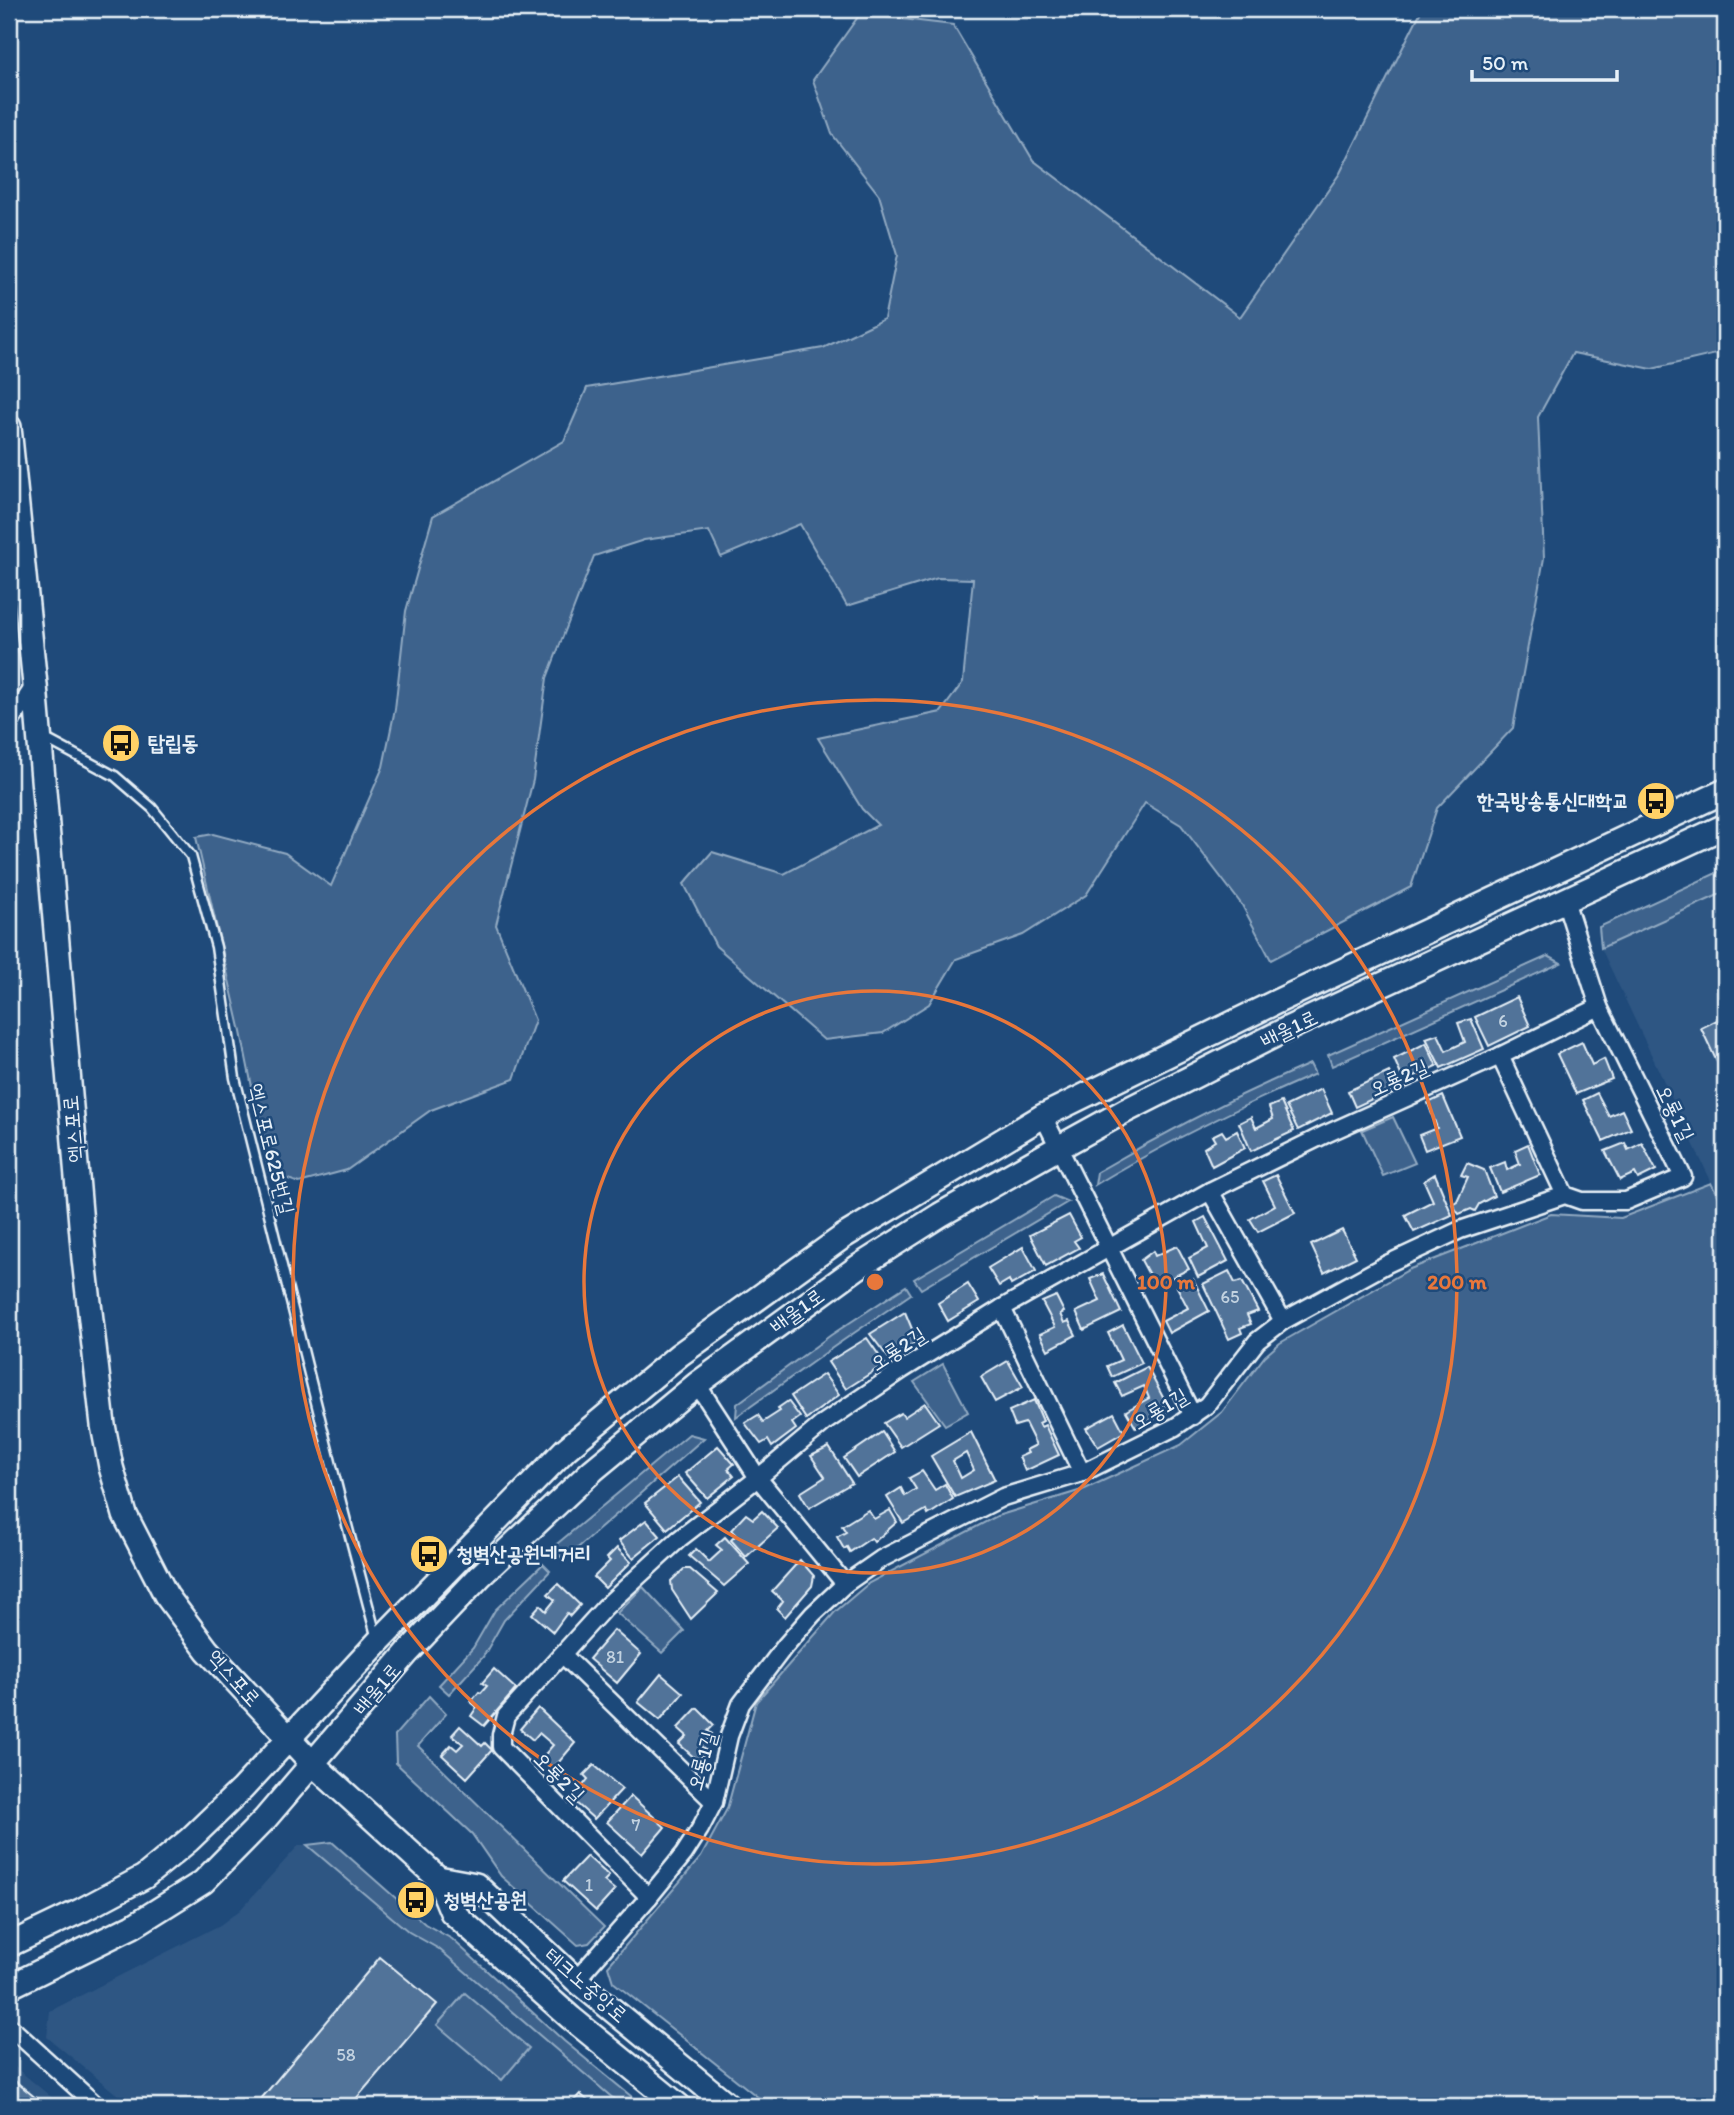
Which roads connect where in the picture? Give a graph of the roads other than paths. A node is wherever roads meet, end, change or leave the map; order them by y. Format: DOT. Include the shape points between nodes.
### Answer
graph roads {
  1 [pos="9,427"];
  2 [pos="35,685"];
  3 [pos="9,724"];
  4 [pos="37,734"];
  5 [pos="1725,791"];
  6 [pos="1725,826"];
  7 [pos="1565,900"];
  8 [pos="1599,1007"];
  9 [pos="1500,1056"];
  10 [pos="1042,1116"];
  11 [pos="1058,1148"];
  12 [pos="1210,1191"];
  13 [pos="1565,1195"];
  14 [pos="1109,1248"];
  15 [pos="1002,1308"];
  16 [pos="1283,1321"];
  17 [pos="696,1384"];
  18 [pos="1193,1416"];
  19 [pos="1082,1473"];
  20 [pos="758,1478"];
  21 [pos="845,1584"];
  22 [pos="378,1642"];
  23 [pos="563,1655"];
  24 [pos="289,1738"];
  25 [pos="313,1764"];
  26 [pos="713,1802"];
  27 [pos="438,1878"];
  28 [pos="649,1897"];
  29 [pos="9,1945"];
  30 [pos="576,1980"];
  31 [pos="9,1987"];
  32 [pos="9,2026"];
  33 [pos="97,2106"];
  34 [pos="679,2106"];
  35 [pos="729,2106"];
  1 -- 2 [label="main road, 엑스포로"];
  2 -- 3 [label="street"];
  2 -- 4 [label="main road, 엑스포로"];
  4 -- 22 [label="lane, 엑스포로625번길" via="115,776 152,808 191,856 216,947 235,1078"];
  4 -- 24 [label="main road, 엑스포로" via="84,1259 111,1467 125,1515 166,1595 207,1650"];
  5 -- 10 [label="main road, 배울1로"];
  6 -- 7 [label="main road, 배울1로"];
  7 -- 8 [label="street, 오룡1길"];
  7 -- 11 [label="main road, 배울1로" via="1289,1028"];
  8 -- 9 [label="street, 오룡2길"];
  8 -- 13 [label="street, 오룡1길" via="1682,1177 1626,1201 1582,1201"];
  9 -- 12 [label="street, 오룡2길"];
  9 -- 13 [label="street"];
  10 -- 11 [label="street"];
  10 -- 22 [label="main road, 배울1로" via="844,1236 679,1355 566,1449"];
  11 -- 14 [label="street"];
  11 -- 17 [label="main road, 배울1로" via="858,1267"];
  12 -- 14 [label="street, 오룡2길"];
  12 -- 16 [label="street"];
  13 -- 16 [label="street, 오룡1길" via="1460,1230"];
  14 -- 15 [label="street, 오룡2길"];
  14 -- 18 [label="street"];
  15 -- 19 [label="street"];
  15 -- 20 [label="street, 오룡2길" via="825,1422"];
  16 -- 18 [label="street, 오룡1길" via="1257,1341 1207,1405"];
  17 -- 20 [label="street"];
  17 -- 25 [label="main road, 배울1로" via="593,1470 480,1576"];
  18 -- 19 [label="street, 오룡1길"];
  19 -- 21 [label="street, 오룡1길" via="1003,1497 881,1559"];
  20 -- 21 [label="street"];
  20 -- 23 [label="street, 오룡2길" via="669,1548 605,1607"];
  21 -- 26 [label="street, 오룡1길" via="785,1646 741,1704"];
  22 -- 24 [label="main road, 배울1로"];
  23 -- 26 [label="street"];
  23 -- 28 [label="street, 오룡2길" via="506,1716 501,1747"];
  24 -- 25 [label="main road, 엑스포로"];
  24 -- 29 [label="main road, 배울1로" via="189,1840 144,1877"];
  25 -- 27 [label="main road, 테크노중앙로"];
  25 -- 31 [label="main road, 배울1로" via="203,1882 133,1926"];
  26 -- 28 [label="street, 오룡1길" via="684,1854"];
  27 -- 30 [label="main road, 테크노중앙로" via="477,1885"];
  27 -- 34 [label="main road, 테크노중앙로" via="452,1912"];
  28 -- 30 [label="street, 오룡1길"];
  30 -- 35 [label="main road, 테크노중앙로"];
  32 -- 33 [label="street"];
}
